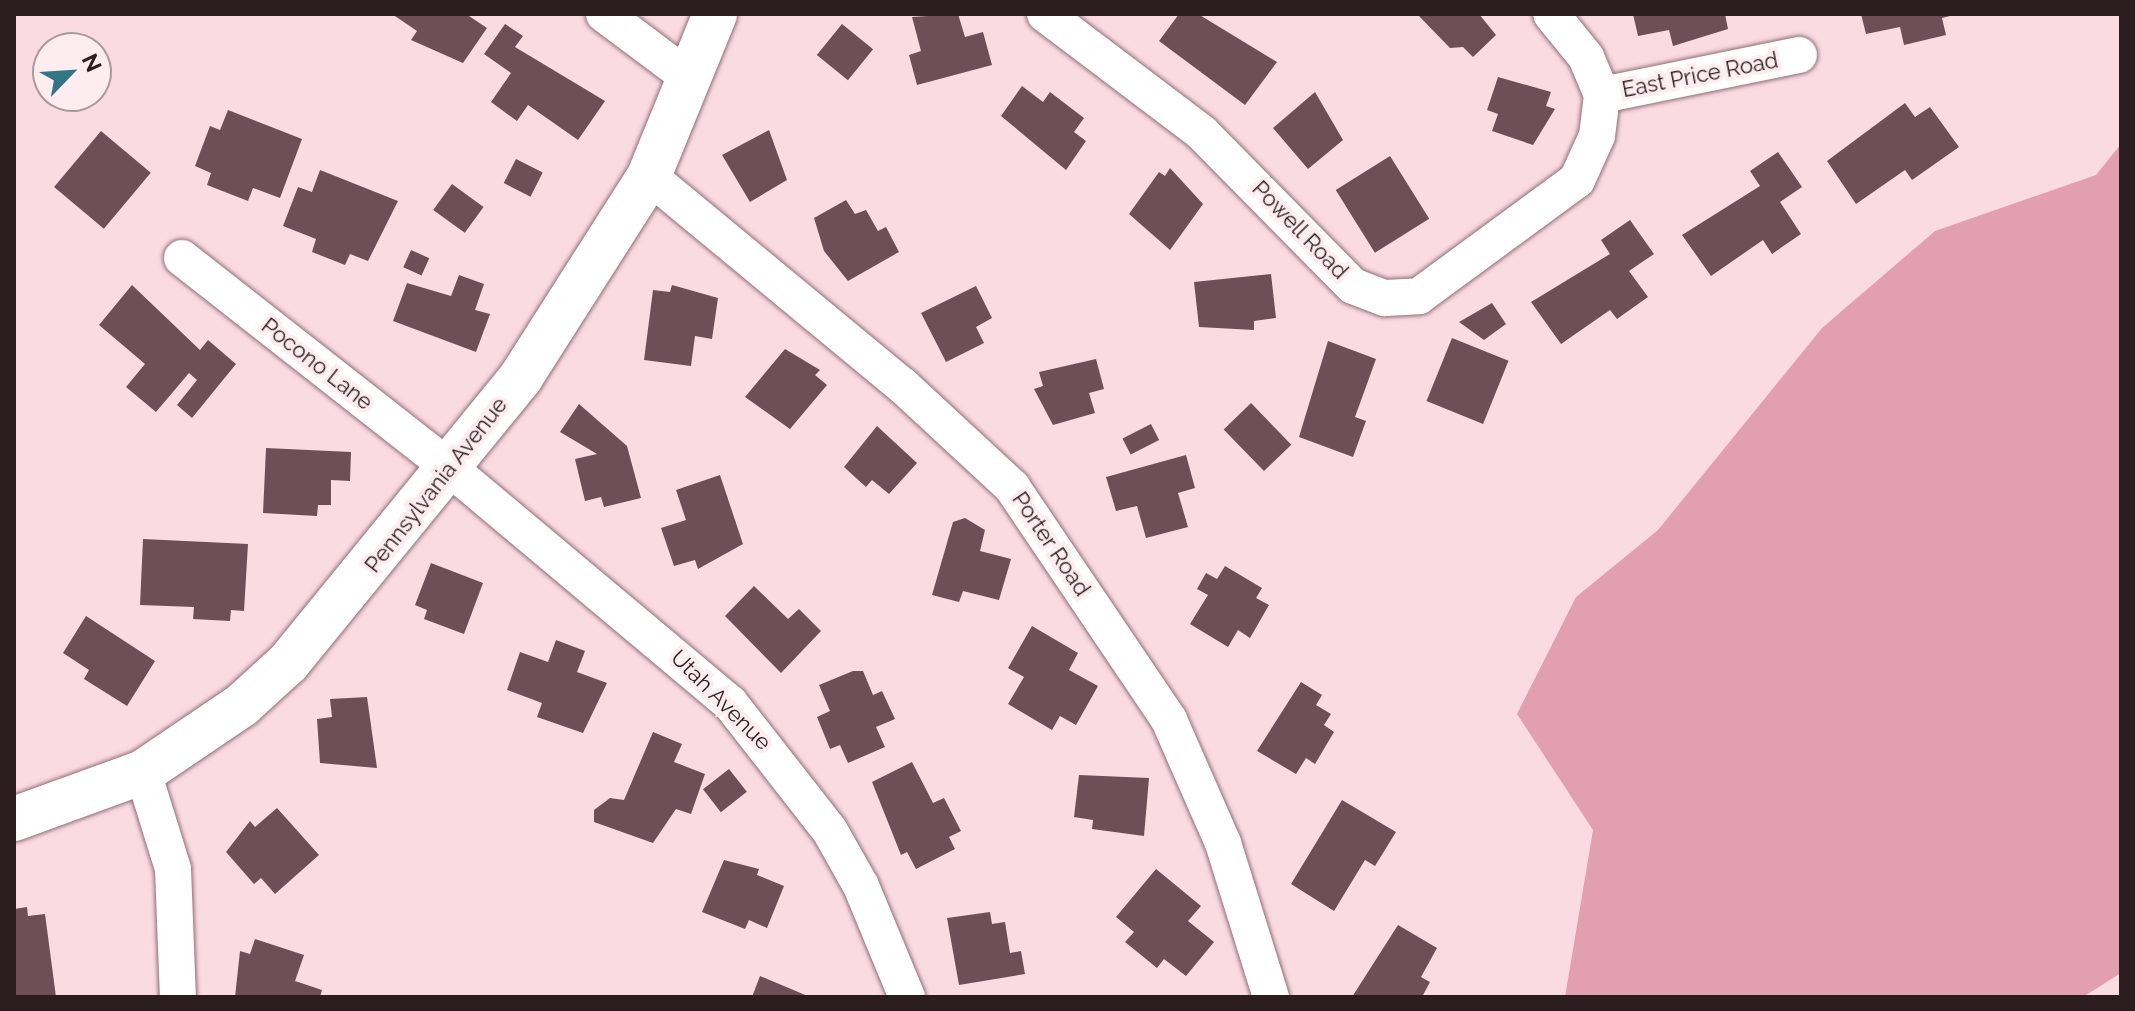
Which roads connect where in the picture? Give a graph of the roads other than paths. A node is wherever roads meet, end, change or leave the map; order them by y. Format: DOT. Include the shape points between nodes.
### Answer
graph roads {
  1 [pos="604,14"];
  2 [pos="715,14"];
  3 [pos="1045,14"];
  4 [pos="1551,14"];
  5 [pos="1799,55"];
  6 [pos="691,79"];
  7 [pos="1602,95"];
  8 [pos="649,176"];
  9 [pos="182,258"];
  10 [pos="452,470"];
  11 [pos="143,772"];
  12 [pos="14,819"];
  13 [pos="1270,993"];
  14 [pos="178,997"];
  15 [pos="907,997"];
  1 -- 6 [label="street"];
  2 -- 6 [label="street, Pennsylvania Avenue"];
  3 -- 7 [label="street, Powell Road" via="1201,132 1353,286 1385,298 1419,296 1577,180 1597,136"];
  4 -- 7 [label="street, East Price Road" via="1586,57"];
  5 -- 7 [label="street, East Price Road"];
  6 -- 8 [label="street, Pennsylvania Avenue"];
  8 -- 10 [label="street, Pennsylvania Avenue" via="521,377"];
  8 -- 13 [label="street, Porter Road" via="880,366 1012,487 1169,720 1223,843"];
  9 -- 10 [label="street, Pocono Lane"];
  10 -- 11 [label="street, Pennsylvania Avenue" via="288,663 242,705"];
  10 -- 15 [label="street, Utah Avenue" via="651,632 756,730 849,863"];
  11 -- 12 [label="street, Pennsylvania Avenue"];
  11 -- 14 [label="street" via="173,869"];
}
